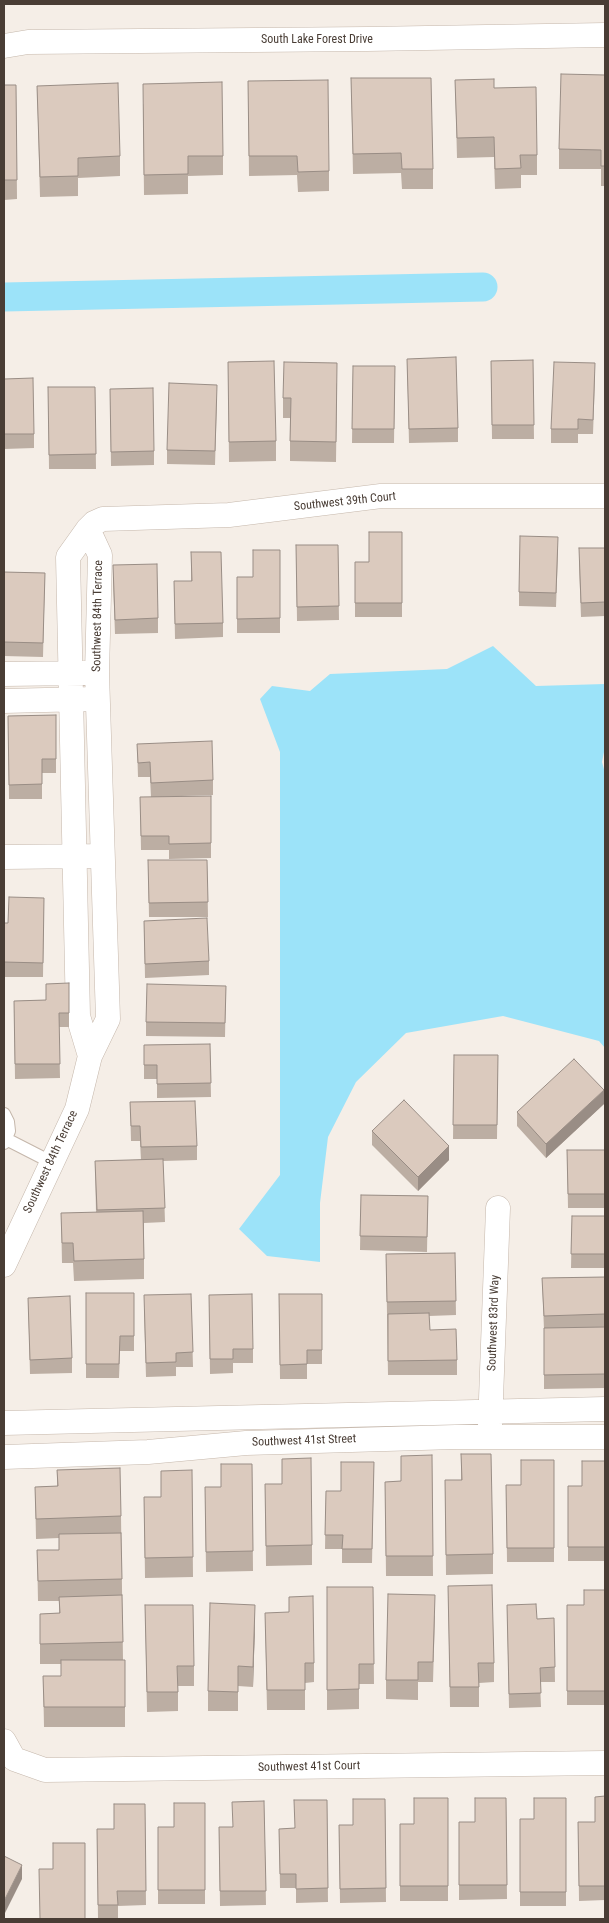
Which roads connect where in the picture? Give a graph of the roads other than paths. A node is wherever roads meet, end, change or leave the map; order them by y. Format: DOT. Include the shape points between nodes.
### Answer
graph roads {
  1 [pos="4,26"];
  2 [pos="605,35"];
  3 [pos="28,42"];
  4 [pos="4,46"];
  5 [pos="605,496"];
  6 [pos="88,528"];
  7 [pos="70,673"];
  8 [pos="97,673"];
  9 [pos="4,674"];
  10 [pos="98,698"];
  11 [pos="71,699"];
  12 [pos="4,701"];
  13 [pos="76,856"];
  14 [pos="102,856"];
  15 [pos="4,857"];
  16 [pos="90,1056"];
  17 [pos="4,1114"];
  18 [pos="5,1141"];
  19 [pos="51,1162"];
  20 [pos="498,1208"];
  21 [pos="4,1264"];
  22 [pos="605,1409"];
  23 [pos="491,1410"];
  24 [pos="4,1423"];
  25 [pos="489,1437"];
  26 [pos="605,1437"];
  27 [pos="4,1457"];
  28 [pos="9,1750"];
  29 [pos="605,1763"];
  1 -- 3 [label="street" via="14,37"];
  2 -- 3 [label="street, South Lake Forest Drive"];
  3 -- 4 [label="street, South Lake Forest Drive"];
  5 -- 6 [label="street, Southwest 39th Court" via="381,496 229,515 103,519"];
  6 -- 7 [label="street" via="68,557"];
  6 -- 8 [label="street, Southwest 84th Terrace" via="100,555"];
  7 -- 8 [label="street"];
  7 -- 9 [label="street"];
  7 -- 11 [label="street"];
  8 -- 10 [label="street, Southwest 84th Terrace"];
  10 -- 11 [label="street"];
  10 -- 14 [label="street, Southwest 84th Terrace"];
  11 -- 12 [label="street"];
  11 -- 13 [label="street"];
  13 -- 14 [label="street"];
  13 -- 15 [label="street"];
  13 -- 16 [label="street" via="78,1016"];
  14 -- 16 [label="street, Southwest 84th Terrace" via="108,1019"];
  16 -- 19 [label="street, Southwest 84th Terrace" via="77,1109"];
  17 -- 18 [label="lane" via="8,1122"];
  18 -- 19 [label="lane"];
  19 -- 21 [label="street, Southwest 84th Terrace"];
  20 -- 23 [label="street, Southwest 83rd Way"];
  22 -- 23 [label="street, Southwest 41st Street"];
  23 -- 24 [label="street, Southwest 41st Street"];
  23 -- 25 [label="street, Southwest 83rd Way"];
  25 -- 26 [label="street, Southwest 41st Street"];
  25 -- 27 [label="street, Southwest 41st Street" via="246,1443 148,1452"];
  28 -- 29 [label="street, Southwest 41st Court" via="45,1770"];
}
